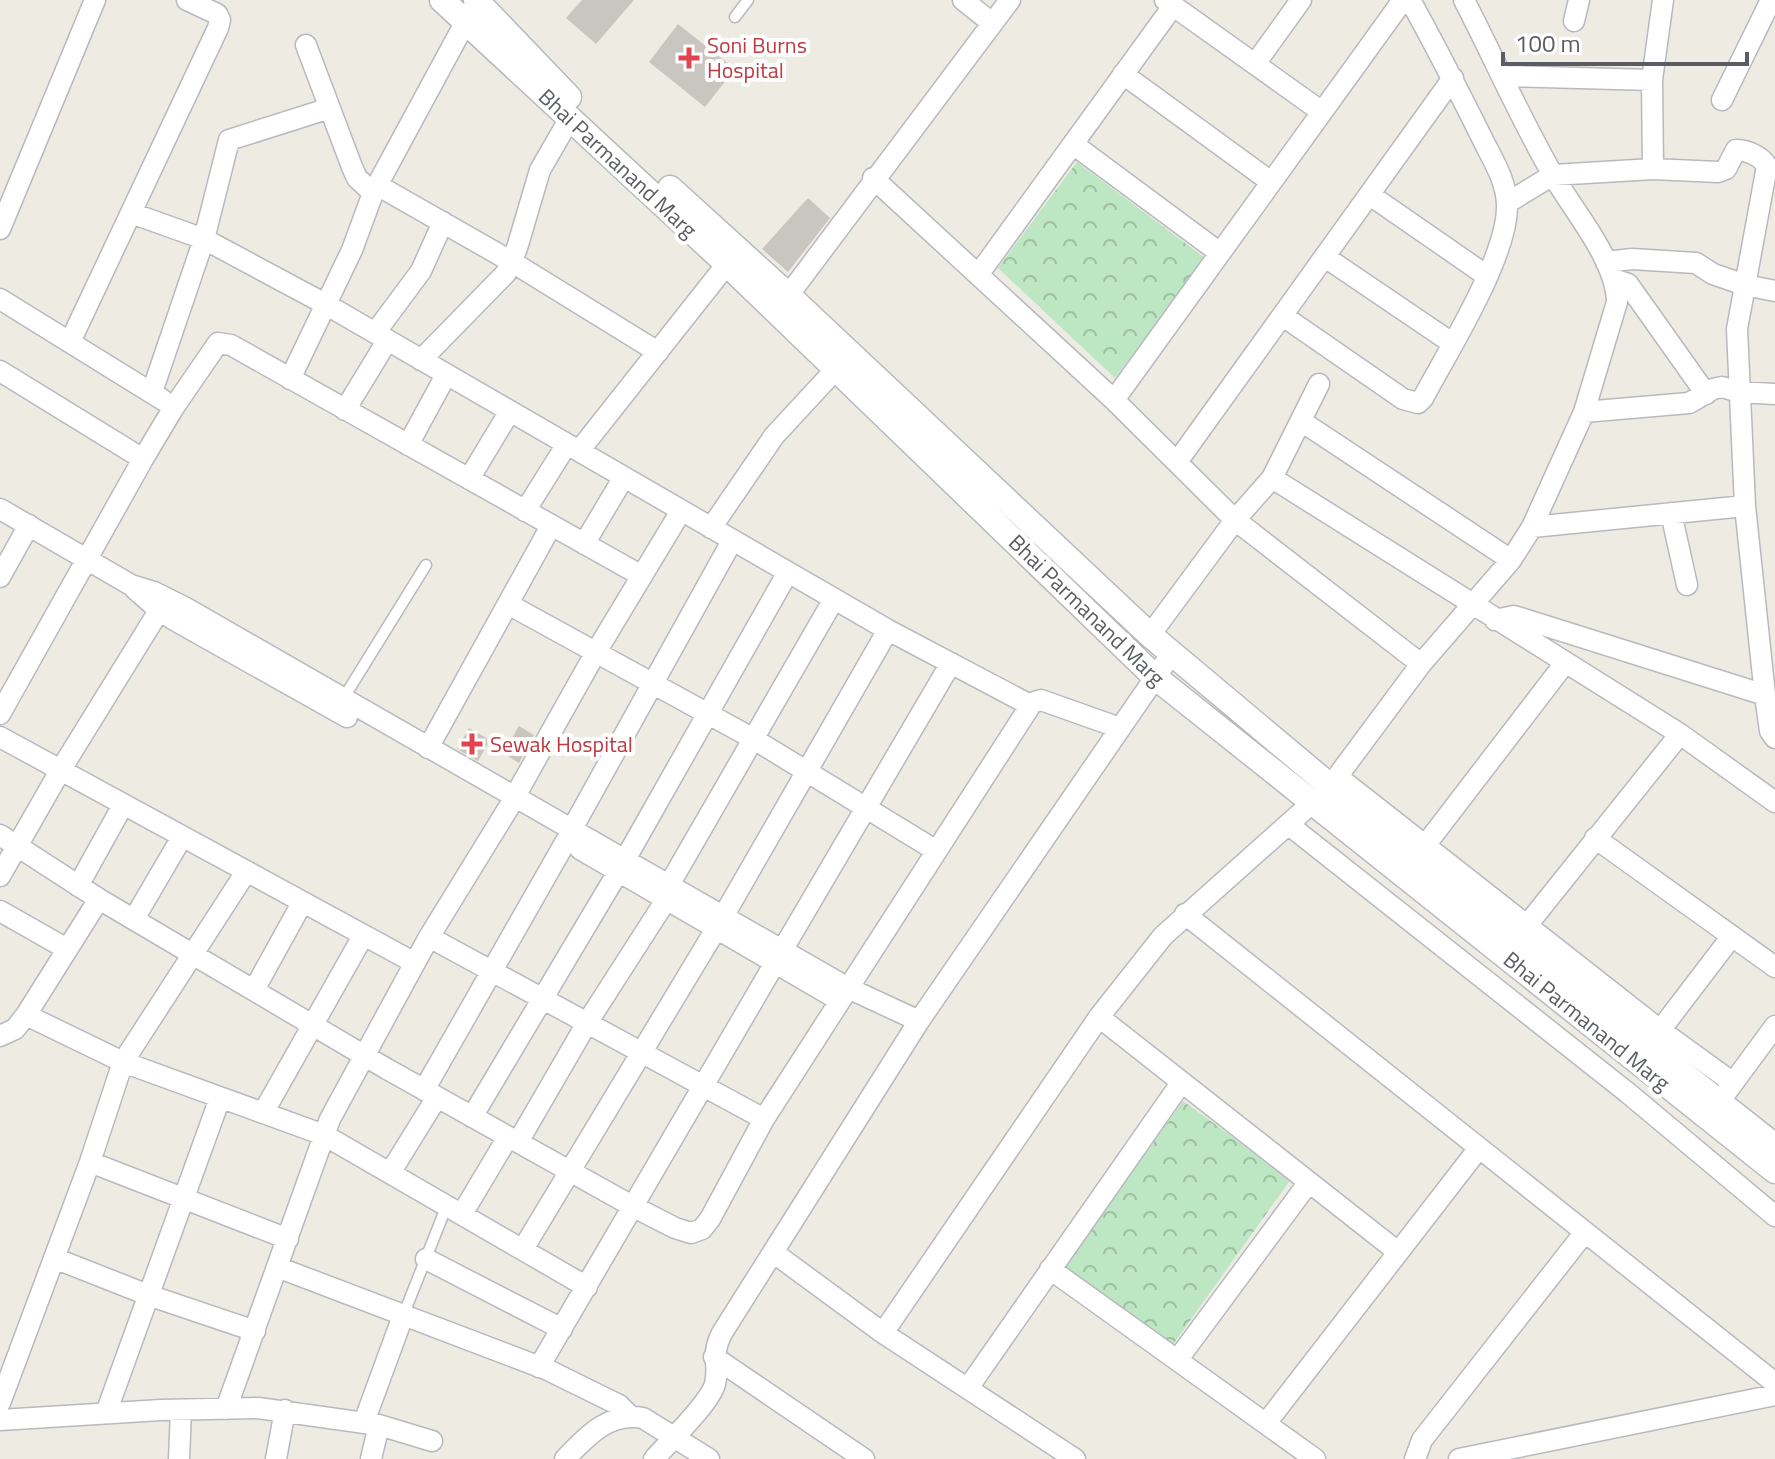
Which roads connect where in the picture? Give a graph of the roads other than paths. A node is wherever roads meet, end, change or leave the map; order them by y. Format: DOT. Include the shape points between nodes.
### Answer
graph roads {
  1 [pos="95,0"];
  2 [pos="187,0"];
  3 [pos="442,0"];
  4 [pos="748,0"];
  5 [pos="963,0"];
  6 [pos="1010,0"];
  7 [pos="1301,0"];
  8 [pos="1403,0"];
  9 [pos="1410,0"];
  10 [pos="1464,0"];
  11 [pos="1579,0"];
  12 [pos="1663,0"];
  13 [pos="1771,0"];
  14 [pos="1169,3"];
  15 [pos="473,7"];
  16 [pos="735,17"];
  17 [pos="1574,21"];
  18 [pos="992,23"];
  19 [pos="306,45"];
  20 [pos="1255,64"];
  21 [pos="1123,74"];
  22 [pos="1504,76"];
  23 [pos="1453,78"];
  24 [pos="1652,80"];
  25 [pos="1722,100"];
  26 [pos="330,108"];
  27 [pos="1322,112"];
  28 [pos="570,118"];
  29 [pos="1073,144"];
  30 [pos="1653,169"];
  31 [pos="1553,175"];
  32 [pos="873,178"];
  33 [pos="1271,182"];
  34 [pos="375,189"];
  35 [pos="1370,195"];
  36 [pos="1507,203"];
  37 [pos="131,213"];
  38 [pos="443,222"];
  39 [pos="0,229"];
  40 [pos="1754,231"];
  41 [pos="1775,235"];
  42 [pos="204,239"];
  43 [pos="1220,253"];
  44 [pos="1325,257"];
  45 [pos="512,262"];
  46 [pos="727,264"];
  47 [pos="1610,270"];
  48 [pos="978,275"];
  49 [pos="1487,276"];
  50 [pos="1745,285"];
  51 [pos="1775,291"];
  52 [pos="0,299"];
  53 [pos="782,303"];
  54 [pos="327,305"];
  55 [pos="1283,316"];
  56 [pos="381,337"];
  57 [pos="70,342"];
  58 [pos="1452,343"];
  59 [pos="658,352"];
  60 [pos="421,360"];
  61 [pos="836,369"];
  62 [pos="0,371"];
  63 [pos="446,375"];
  64 [pos="290,379"];
  65 [pos="1319,384"];
  66 [pos="152,392"];
  67 [pos="1739,392"];
  68 [pos="1706,394"];
  69 [pos="1775,394"];
  70 [pos="1114,400"];
  71 [pos="174,407"];
  72 [pos="345,410"];
  73 [pos="510,411"];
  74 [pos="1584,412"];
  75 [pos="1301,421"];
  76 [pos="408,445"];
  77 [pos="573,448"];
  78 [pos="143,459"];
  79 [pos="1177,462"];
  80 [pos="624,477"];
  81 [pos="1272,478"];
  82 [pos="469,479"];
  83 [pos="1745,506"];
  84 [pos="0,509"];
  85 [pos="525,511"];
  86 [pos="681,511"];
  87 [pos="1671,513"];
  88 [pos="1235,520"];
  89 [pos="29,525"];
  90 [pos="551,526"];
  91 [pos="1532,527"];
  92 [pos="711,528"];
  93 [pos="732,541"];
  94 [pos="584,544"];
  95 [pos="87,560"];
  96 [pos="1511,560"];
  97 [pos="426,565"];
  98 [pos="788,572"];
  99 [pos="642,576"];
  100 [pos="0,577"];
  101 [pos="1687,585"];
  102 [pos="834,599"];
  103 [pos="163,604"];
  104 [pos="508,604"];
  105 [pos="1473,606"];
  106 [pos="1765,611"];
  107 [pos="1495,620"];
  108 [pos="888,630"];
  109 [pos="1150,635"];
  110 [pos="596,652"];
  111 [pos="1172,653"];
  112 [pos="951,663"];
  113 [pos="1565,663"];
  114 [pos="1421,664"];
  115 [pos="1155,677"];
  116 [pos="652,683"];
  117 [pos="1765,695"];
  118 [pos="339,704"];
  119 [pos="1030,705"];
  120 [pos="706,713"];
  121 [pos="0,714"];
  122 [pos="1120,728"];
  123 [pos="1680,734"];
  124 [pos="392,735"];
  125 [pos="0,737"];
  126 [pos="752,738"];
  127 [pos="1775,738"];
  128 [pos="428,748"];
  129 [pos="806,770"];
  130 [pos="60,771"];
  131 [pos="1334,781"];
  132 [pos="512,802"];
  133 [pos="1775,802"];
  134 [pos="1312,803"];
  135 [pos="123,805"];
  136 [pos="865,806"];
  137 [pos="1289,825"];
  138 [pos="0,835"];
  139 [pos="569,835"];
  140 [pos="182,837"];
  141 [pos="1595,838"];
  142 [pos="18,847"];
  143 [pos="935,850"];
  144 [pos="1419,853"];
  145 [pos="621,865"];
  146 [pos="246,872"];
  147 [pos="0,876"];
  148 [pos="78,886"];
  149 [pos="667,892"];
  150 [pos="99,899"];
  151 [pos="302,903"];
  152 [pos="0,911"];
  153 [pos="1185,914"];
  154 [pos="134,919"];
  155 [pos="720,923"];
  156 [pos="1521,933"];
  157 [pos="363,936"];
  158 [pos="1732,936"];
  159 [pos="429,937"];
  160 [pos="67,949"];
  161 [pos="191,953"];
  162 [pos="779,956"];
  163 [pos="415,963"];
  164 [pos="1775,967"];
  165 [pos="491,971"];
  166 [pos="254,990"];
  167 [pos="844,994"];
  168 [pos="541,998"];
  169 [pos="26,1015"];
  170 [pos="1099,1017"];
  171 [pos="919,1021"];
  172 [pos="587,1023"];
  173 [pos="311,1024"];
  174 [pos="1775,1026"];
  175 [pos="2,1033"];
  176 [pos="1654,1038"];
  177 [pos="641,1052"];
  178 [pos="364,1056"];
  179 [pos="123,1062"];
  180 [pos="1732,1082"];
  181 [pos="1181,1083"];
  182 [pos="703,1086"];
  183 [pos="430,1094"];
  184 [pos="220,1098"];
  185 [pos="1719,1103"];
  186 [pos="263,1113"];
  187 [pos="472,1117"];
  188 [pos="764,1119"];
  189 [pos="324,1135"];
  190 [pos="513,1140"];
  191 [pos="1775,1146"];
  192 [pos="1479,1148"];
  193 [pos="90,1162"];
  194 [pos="570,1171"];
  195 [pos="1775,1171"];
  196 [pos="390,1173"];
  197 [pos="1309,1182"];
  198 [pos="184,1197"];
  199 [pos="634,1207"];
  200 [pos="454,1210"];
  201 [pos="1775,1216"];
  202 [pos="1585,1232"];
  203 [pos="288,1239"];
  204 [pos="523,1249"];
  205 [pos="1398,1252"];
  206 [pos="774,1253"];
  207 [pos="54,1258"];
  208 [pos="426,1259"];
  209 [pos="277,1267"];
  210 [pos="1050,1269"];
  211 [pos="587,1287"];
  212 [pos="148,1295"];
  213 [pos="403,1316"];
  214 [pos="562,1329"];
  215 [pos="255,1331"];
  216 [pos="883,1333"];
  217 [pos="714,1357"];
  218 [pos="8,1359"];
  219 [pos="1178,1359"];
  220 [pos="539,1367"];
  221 [pos="1775,1383"];
  222 [pos="968,1388"];
  223 [pos="1775,1395"];
  224 [pos="0,1403"];
  225 [pos="226,1409"];
  226 [pos="181,1410"];
  227 [pos="285,1410"];
  228 [pos="106,1413"];
  229 [pos="630,1416"];
  230 [pos="0,1420"];
  231 [pos="1267,1422"];
  232 [pos="372,1424"];
  233 [pos="674,1436"];
  234 [pos="432,1441"];
  235 [pos="179,1459"];
  236 [pos="276,1459"];
  237 [pos="371,1459"];
  238 [pos="565,1459"];
  239 [pos="654,1459"];
  240 [pos="709,1459"];
  241 [pos="864,1459"];
  242 [pos="1075,1459"];
  243 [pos="1315,1459"];
  244 [pos="1415,1459"];
  245 [pos="1459,1459"];
  1 -- 39 [label="street"];
  2 -- 37 [label="street" via="217,14 218,28"];
  3 -- 15 [label="street, Bhai Parmanand Marg"];
  4 -- 16 [label="lane"];
  5 -- 18 [label="street"];
  6 -- 18 [label="street"];
  7 -- 20 [label="street"];
  8 -- 27 [label="street"];
  9 -- 23 [label="street"];
  10 -- 22 [label="street"];
  11 -- 17 [label="street"];
  12 -- 24 [label="street"];
  13 -- 25 [label="street"];
  14 -- 20 [label="street"];
  14 -- 21 [label="street"];
  15 -- 28 [label="street, Bhai Parmanand Marg"];
  15 -- 34 [label="street"];
  15 -- 53 [label="street, Bhai Parmanand Marg"];
  18 -- 32 [label="street"];
  19 -- 26 [label="street"];
  20 -- 27 [label="street"];
  21 -- 29 [label="street"];
  21 -- 33 [label="street"];
  22 -- 24 [label="street"];
  22 -- 31 [label="street"];
  23 -- 35 [label="street"];
  23 -- 36 [label="street" via="1502,179"];
  24 -- 30 [label="street"];
  26 -- 34 [label="street" via="357,178"];
  26 -- 42 [label="street" via="229,140"];
  27 -- 33 [label="street"];
  28 -- 45 [label="street" via="540,170"];
  28 -- 46 [label="street, Bhai Parmanand Marg"];
  29 -- 43 [label="street"];
  29 -- 48 [label="street"];
  30 -- 31 [label="street"];
  30 -- 40 [label="street" via="1722,172 1736,150 1760,158 1767,172"];
  31 -- 36 [label="street"];
  31 -- 47 [label="street"];
  32 -- 48 [label="street"];
  32 -- 53 [label="street"];
  33 -- 43 [label="street"];
  34 -- 38 [label="street"];
  34 -- 54 [label="street"];
  35 -- 44 [label="street"];
  35 -- 49 [label="street"];
  36 -- 49 [label="street" via="1505,228"];
  37 -- 42 [label="street"];
  37 -- 57 [label="street"];
  38 -- 45 [label="street"];
  38 -- 56 [label="street"];
  40 -- 41 [label="street"];
  40 -- 50 [label="street"];
  42 -- 54 [label="street"];
  42 -- 66 [label="street"];
  43 -- 70 [label="street"];
  44 -- 55 [label="street"];
  44 -- 58 [label="street"];
  45 -- 59 [label="street"];
  45 -- 60 [label="street" via="498,283"];
  46 -- 53 [label="street, Bhai Parmanand Marg"];
  46 -- 59 [label="street"];
  47 -- 50 [label="street" via="1632,259 1696,263"];
  47 -- 68 [label="street" via="1628,284"];
  47 -- 74 [label="street" via="1617,289 1615,315"];
  48 -- 70 [label="street"];
  49 -- 58 [label="street"];
  50 -- 51 [label="street"];
  50 -- 67 [label="street" via="1737,329"];
  52 -- 57 [label="street"];
  53 -- 61 [label="street, Bhai Parmanand Marg"];
  53 -- 109 [label="street, Bhai Parmanand Marg"];
  54 -- 56 [label="street"];
  54 -- 64 [label="street"];
  55 -- 58 [label="street" via="1411,403 1423,398"];
  55 -- 79 [label="street"];
  56 -- 60 [label="street"];
  56 -- 72 [label="street"];
  57 -- 66 [label="street"];
  59 -- 77 [label="street"];
  60 -- 63 [label="street"];
  61 -- 92 [label="street" via="774,436"];
  61 -- 115 [label="street, Bhai Parmanand Marg"];
  62 -- 78 [label="street"];
  63 -- 73 [label="street"];
  63 -- 76 [label="street"];
  64 -- 71 [label="street" via="231,345 218,343"];
  64 -- 72 [label="street"];
  65 -- 75 [label="street"];
  66 -- 71 [label="street"];
  67 -- 68 [label="street" via="1722,387"];
  67 -- 69 [label="street"];
  67 -- 83 [label="street"];
  68 -- 74 [label="street" via="1680,405"];
  70 -- 79 [label="street"];
  71 -- 78 [label="street"];
  72 -- 76 [label="street"];
  73 -- 77 [label="street"];
  73 -- 82 [label="street"];
  74 -- 91 [label="street"];
  75 -- 81 [label="street"];
  75 -- 96 [label="street"];
  76 -- 82 [label="street"];
  77 -- 80 [label="street"];
  77 -- 85 [label="street"];
  78 -- 95 [label="street"];
  79 -- 88 [label="street"];
  80 -- 86 [label="street"];
  80 -- 94 [label="street"];
  81 -- 88 [label="street"];
  81 -- 105 [label="street"];
  82 -- 85 [label="street"];
  83 -- 87 [label="street"];
  83 -- 106 [label="street"];
  84 -- 89 [label="street"];
  85 -- 90 [label="street"];
  86 -- 92 [label="street"];
  86 -- 99 [label="street"];
  87 -- 91 [label="street"];
  87 -- 101 [label="street"];
  88 -- 109 [label="street"];
  88 -- 114 [label="street"];
  89 -- 95 [label="street"];
  89 -- 100 [label="street"];
  90 -- 94 [label="street"];
  90 -- 104 [label="street"];
  91 -- 96 [label="street"];
  92 -- 93 [label="street"];
  93 -- 98 [label="street"];
  93 -- 116 [label="street"];
  94 -- 99 [label="street"];
  95 -- 103 [label="street"];
  95 -- 121 [label="street"];
  96 -- 105 [label="street"];
  97 -- 118 [label="lane"];
  98 -- 102 [label="street"];
  98 -- 120 [label="street"];
  99 -- 110 [label="street"];
  102 -- 108 [label="street"];
  102 -- 126 [label="street"];
  103 -- 118 [label="street"];
  103 -- 130 [label="street"];
  104 -- 110 [label="street"];
  104 -- 128 [label="street"];
  105 -- 107 [label="street"];
  105 -- 114 [label="street"];
  106 -- 117 [label="street"];
  107 -- 113 [label="street"];
  107 -- 117 [label="street" via="1514,616"];
  108 -- 112 [label="street"];
  108 -- 129 [label="street"];
  109 -- 111 [label="street, Bhai Parmanand Marg"];
  110 -- 116 [label="street"];
  110 -- 132 [label="street"];
  111 -- 115 [label="street"];
  111 -- 131 [label="street, Bhai Parmanand Marg"];
  112 -- 119 [label="street"];
  112 -- 136 [label="street"];
  113 -- 123 [label="street"];
  113 -- 144 [label="street"];
  114 -- 131 [label="street"];
  115 -- 122 [label="street"];
  115 -- 134 [label="street, Bhai Parmanand Marg"];
  116 -- 120 [label="street"];
  116 -- 139 [label="street"];
  117 -- 127 [label="street"];
  118 -- 124 [label="street"];
  119 -- 122 [label="street" via="1041,700"];
  119 -- 143 [label="street"];
  120 -- 126 [label="street"];
  120 -- 145 [label="street"];
  122 -- 171 [label="street"];
  123 -- 133 [label="street"];
  123 -- 141 [label="street"];
  124 -- 128 [label="street"];
  124 -- 132 [label="street"];
  125 -- 130 [label="street"];
  126 -- 129 [label="street"];
  126 -- 149 [label="street"];
  128 -- 132 [label="street"];
  129 -- 136 [label="street"];
  129 -- 155 [label="street"];
  130 -- 135 [label="street"];
  130 -- 142 [label="street"];
  131 -- 144 [label="street, Bhai Parmanand Marg"];
  132 -- 139 [label="street"];
  132 -- 159 [label="street"];
  134 -- 137 [label="street"];
  134 -- 195 [label="street, Bhai Parmanand Marg"];
  135 -- 140 [label="street"];
  135 -- 148 [label="street"];
  136 -- 143 [label="street"];
  136 -- 162 [label="street"];
  137 -- 153 [label="street"];
  137 -- 201 [label="street"];
  138 -- 142 [label="street"];
  139 -- 145 [label="street"];
  139 -- 165 [label="street"];
  140 -- 146 [label="street"];
  140 -- 154 [label="street"];
  141 -- 156 [label="street"];
  141 -- 158 [label="street"];
  142 -- 147 [label="street"];
  142 -- 148 [label="street"];
  143 -- 167 [label="street"];
  144 -- 156 [label="street, Bhai Parmanand Marg"];
  145 -- 149 [label="street"];
  145 -- 168 [label="street"];
  146 -- 151 [label="street"];
  146 -- 161 [label="street"];
  148 -- 150 [label="street"];
  149 -- 155 [label="street"];
  149 -- 172 [label="street"];
  150 -- 154 [label="street"];
  150 -- 160 [label="street"];
  151 -- 157 [label="street"];
  151 -- 166 [label="street"];
  152 -- 160 [label="street"];
  153 -- 170 [label="street"];
  153 -- 192 [label="street"];
  154 -- 161 [label="street"];
  155 -- 162 [label="street"];
  155 -- 177 [label="street"];
  156 -- 176 [label="street, Bhai Parmanand Marg"];
  157 -- 163 [label="street"];
  157 -- 173 [label="street"];
  158 -- 164 [label="street"];
  158 -- 176 [label="street"];
  159 -- 163 [label="street"];
  159 -- 165 [label="street"];
  160 -- 169 [label="street"];
  161 -- 166 [label="street"];
  161 -- 179 [label="street"];
  162 -- 167 [label="street"];
  162 -- 182 [label="street"];
  163 -- 178 [label="street"];
  165 -- 168 [label="street"];
  165 -- 183 [label="street"];
  166 -- 173 [label="street"];
  167 -- 171 [label="street"];
  167 -- 188 [label="street"];
  168 -- 172 [label="street"];
  168 -- 187 [label="street"];
  169 -- 175 [label="street" via="15,1029"];
  169 -- 179 [label="street"];
  170 -- 181 [label="street"];
  170 -- 216 [label="street"];
  171 -- 206 [label="street"];
  172 -- 177 [label="street"];
  172 -- 190 [label="street"];
  173 -- 178 [label="street"];
  173 -- 186 [label="street"];
  174 -- 180 [label="street"];
  176 -- 180 [label="street"];
  176 -- 185 [label="street, Bhai Parmanand Marg"];
  177 -- 182 [label="street"];
  177 -- 194 [label="street"];
  178 -- 183 [label="street"];
  178 -- 189 [label="street"];
  179 -- 184 [label="street"];
  179 -- 193 [label="street"];
  180 -- 185 [label="street"];
  181 -- 197 [label="street"];
  181 -- 210 [label="street"];
  182 -- 188 [label="street"];
  182 -- 199 [label="street"];
  183 -- 187 [label="street"];
  183 -- 196 [label="street"];
  184 -- 186 [label="street"];
  184 -- 198 [label="street"];
  185 -- 191 [label="street, Bhai Parmanand Marg"];
  186 -- 189 [label="street"];
  187 -- 190 [label="street"];
  188 -- 199 [label="street" via="702,1229 683,1231"];
  189 -- 196 [label="street"];
  189 -- 203 [label="street"];
  190 -- 194 [label="street"];
  190 -- 200 [label="street"];
  192 -- 202 [label="street"];
  192 -- 205 [label="street"];
  193 -- 198 [label="street"];
  193 -- 207 [label="street"];
  194 -- 199 [label="street"];
  194 -- 204 [label="street"];
  196 -- 200 [label="street"];
  197 -- 205 [label="street"];
  197 -- 219 [label="street"];
  198 -- 203 [label="street"];
  198 -- 212 [label="street"];
  199 -- 211 [label="street"];
  200 -- 204 [label="street"];
  200 -- 208 [label="lane"];
  202 -- 221 [label="street"];
  202 -- 244 [label="street" via="1422,1440"];
  203 -- 209 [label="street"];
  204 -- 211 [label="street"];
  205 -- 231 [label="street"];
  206 -- 216 [label="street"];
  206 -- 217 [label="street" via="722,1333"];
  207 -- 212 [label="street"];
  207 -- 218 [label="street"];
  208 -- 213 [label="lane"];
  208 -- 214 [label="street"];
  209 -- 213 [label="street"];
  209 -- 215 [label="street"];
  210 -- 219 [label="street"];
  210 -- 222 [label="street"];
  211 -- 214 [label="street"];
  212 -- 215 [label="street"];
  212 -- 228 [label="street"];
  213 -- 220 [label="street"];
  213 -- 232 [label="street"];
  214 -- 220 [label="street"];
  215 -- 225 [label="street"];
  216 -- 222 [label="street"];
  217 -- 233 [label="street" via="715,1386"];
  217 -- 241 [label="street"];
  218 -- 224 [label="street"];
  219 -- 231 [label="street"];
  220 -- 229 [label="street"];
  222 -- 242 [label="street"];
  223 -- 245 [label="street"];
  225 -- 226 [label="street"];
  225 -- 227 [label="street"];
  226 -- 228 [label="street"];
  226 -- 235 [label="street"];
  227 -- 232 [label="street"];
  227 -- 236 [label="street"];
  228 -- 230 [label="street"];
  229 -- 233 [label="street"];
  229 -- 238 [label="street" via="604,1424"];
  231 -- 243 [label="street"];
  232 -- 234 [label="street"];
  232 -- 237 [label="street"];
  233 -- 239 [label="street"];
  233 -- 240 [label="street"];
}
